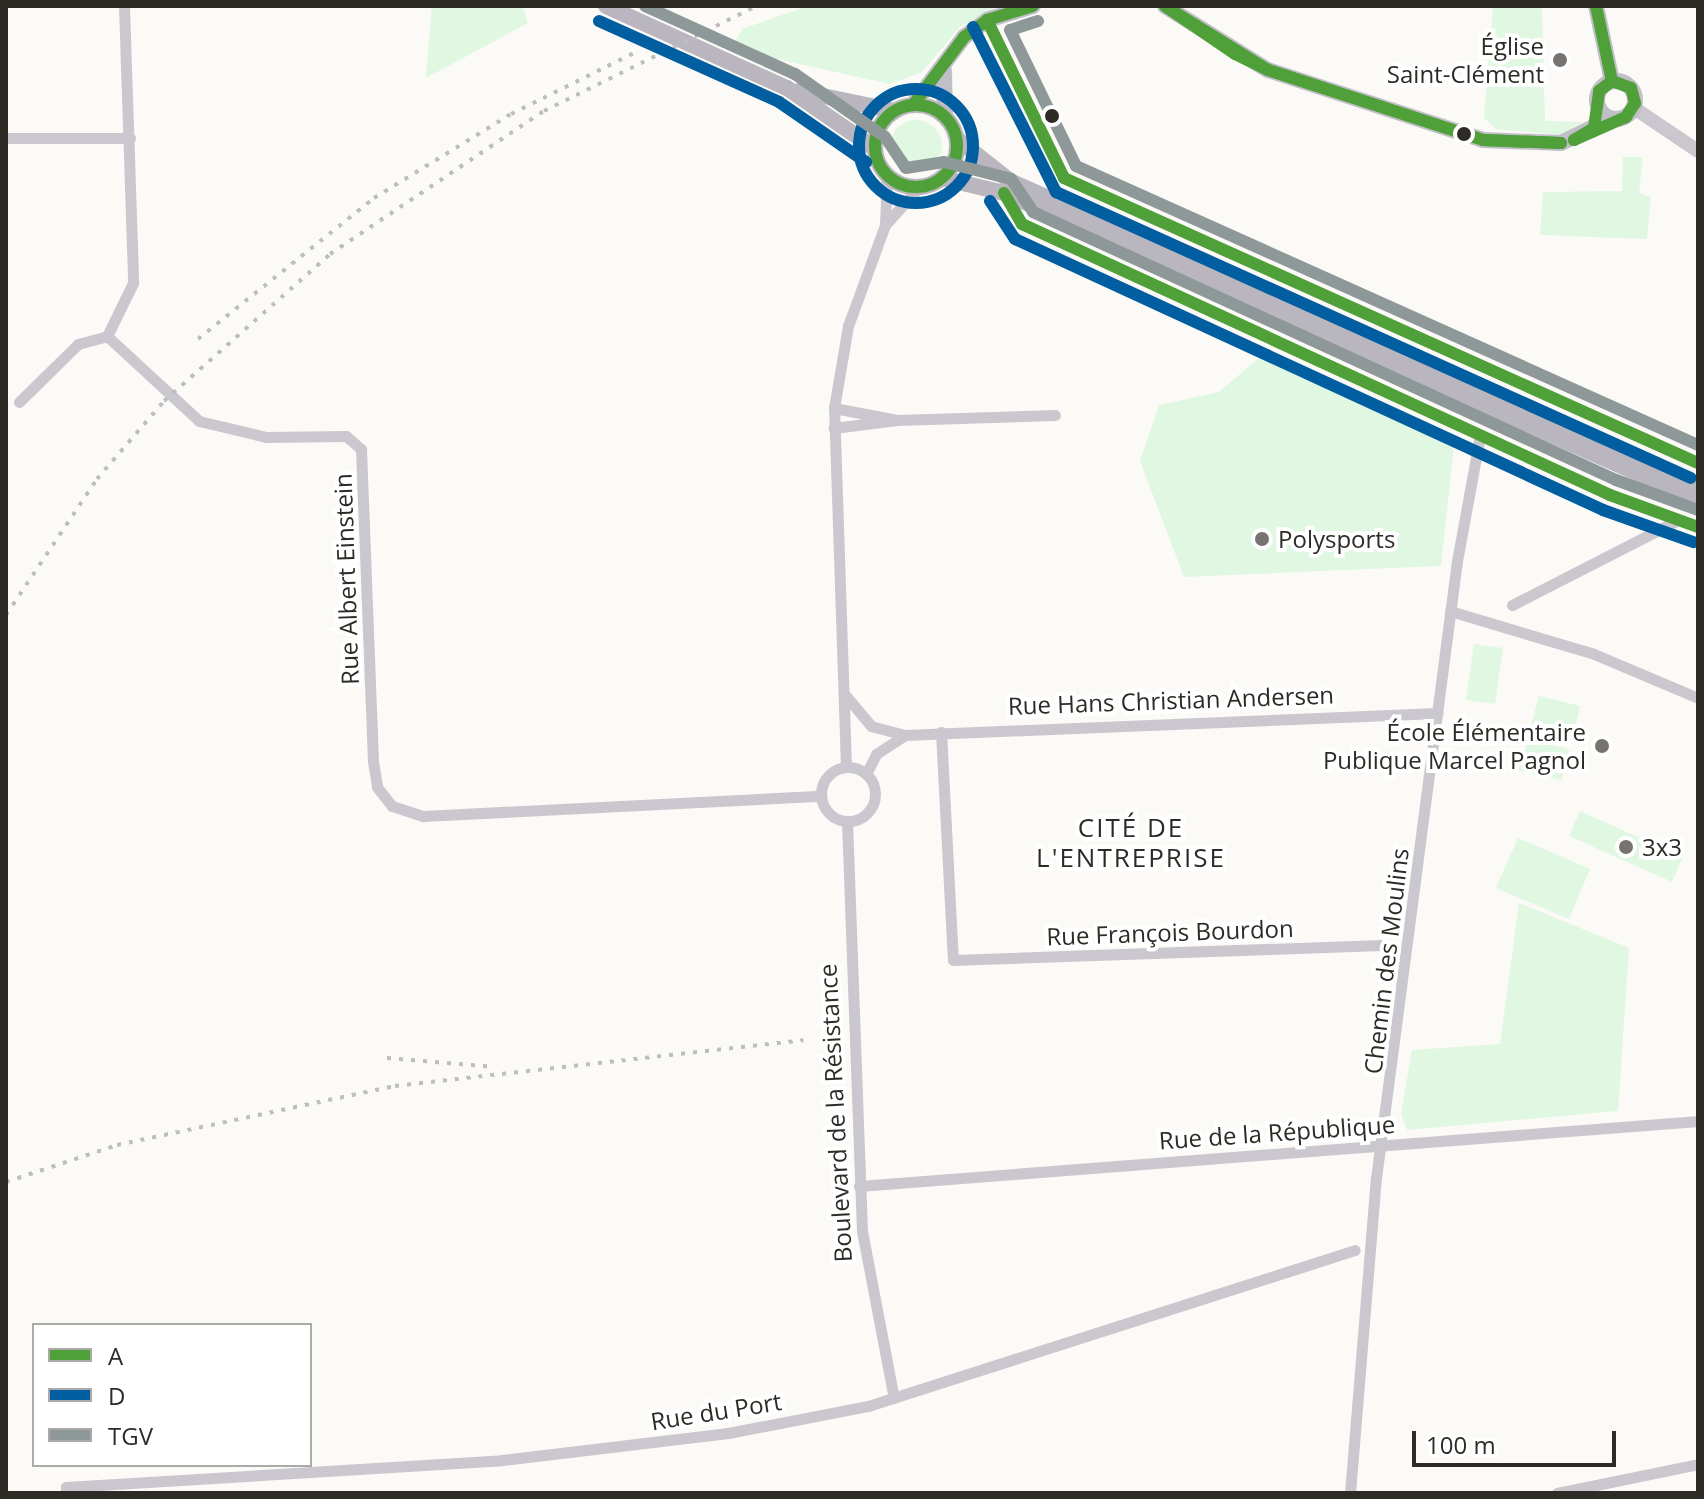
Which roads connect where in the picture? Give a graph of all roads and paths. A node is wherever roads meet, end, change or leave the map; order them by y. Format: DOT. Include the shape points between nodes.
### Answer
graph roads {
  1 [pos="124,6"];
  2 [pos="606,6"];
  3 [pos="1033,6"];
  4 [pos="1165,6"];
  5 [pos="1596,6"];
  6 [pos="987,20"];
  7 [pos="944,71"];
  8 [pos="1612,81"];
  9 [pos="787,88"];
  10 [pos="913,105"];
  11 [pos="1634,108"];
  12 [pos="895,111"];
  13 [pos="1604,113"];
  14 [pos="945,117"];
  15 [pos="6,138"];
  16 [pos="130,138"];
  17 [pos="957,139"];
  18 [pos="875,149"];
  19 [pos="1698,151"];
  20 [pos="887,176"];
  21 [pos="942,178"];
  22 [pos="919,187"];
  23 [pos="1004,193"];
  24 [pos="885,225"];
  25 [pos="107,336"];
  26 [pos="19,402"];
  27 [pos="834,408"];
  28 [pos="1055,415"];
  29 [pos="897,420"];
  30 [pos="834,428"];
  31 [pos="1480,436"];
  32 [pos="1698,463"];
  33 [pos="1698,485"];
  34 [pos="1698,500"];
  35 [pos="1678,520"];
  36 [pos="1698,527"];
  37 [pos="1512,605"];
  38 [pos="1450,611"];
  39 [pos="843,691"];
  40 [pos="1698,698"];
  41 [pos="1438,713"];
  42 [pos="941,732"];
  43 [pos="905,735"];
  44 [pos="846,767"];
  45 [pos="866,774"];
  46 [pos="821,796"];
  47 [pos="847,822"];
  48 [pos="1382,945"];
  49 [pos="1698,1121"];
  50 [pos="1385,1147"];
  51 [pos="859,1186"];
  52 [pos="1355,1250"];
  53 [pos="894,1398"];
  54 [pos="1698,1464"];
  55 [pos="66,1493"];
  56 [pos="1350,1493"];
  57 [pos="1557,1493"];
  1 -- 16 [label="street"];
  2 -- 9 [label="main road"];
  3 -- 6 [label="main road"];
  4 -- 13 [label="main road" via="1268,70 1471,136 1536,147 1594,128"];
  5 -- 8 [label="main road"];
  6 -- 7 [label="main road" via="964,37"];
  6 -- 32 [label="street" via="1064,178"];
  7 -- 10 [label="main road"];
  7 -- 14 [label="main road"];
  8 -- 11 [label="main road" via="1631,88"];
  8 -- 13 [label="main road" via="1599,91"];
  9 -- 12 [label="main road"];
  9 -- 18 [label="main road"];
  10 -- 12 [label="main road"];
  10 -- 14 [label="main road"];
  11 -- 13 [label="main road"];
  11 -- 19 [label="street"];
  12 -- 18 [label="main road" via="879,127"];
  14 -- 17 [label="main road"];
  15 -- 16 [label="street"];
  16 -- 25 [label="street" via="133,283"];
  17 -- 21 [label="main road" via="955,161"];
  17 -- 33 [label="main road" via="1010,181"];
  18 -- 20 [label="main road"];
  20 -- 22 [label="main road"];
  20 -- 24 [label="street"];
  21 -- 22 [label="main road"];
  21 -- 23 [label="main road"];
  22 -- 24 [label="street"];
  23 -- 31 [label="street" via="1022,224"];
  23 -- 34 [label="main road"];
  24 -- 27 [label="street" via="848,326"];
  25 -- 26 [label="street" via="78,344"];
  25 -- 46 [label="street, Rue Albert Einstein" via="199,421 266,437 336,434 361,449 373,761 377,787 392,806 423,816"];
  27 -- 29 [label="street"];
  27 -- 30 [label="street"];
  28 -- 29 [label="street"];
  29 -- 30 [label="street"];
  30 -- 39 [label="street"];
  31 -- 35 [label="street"];
  31 -- 38 [label="street, Chemin des Moulins"];
  35 -- 36 [label="street"];
  35 -- 37 [label="street"];
  38 -- 40 [label="street" via="1594,654"];
  38 -- 41 [label="street, Chemin des Moulins"];
  39 -- 43 [label="street, Rue Hans Christian Andersen" via="871,726"];
  39 -- 44 [label="street"];
  41 -- 42 [label="street, Rue Hans Christian Andersen"];
  41 -- 50 [label="street, Chemin des Moulins"];
  42 -- 43 [label="street, Rue Hans Christian Andersen"];
  42 -- 48 [label="street, Rue François Bourdon" via="951,953 959,963"];
  43 -- 45 [label="street" via="876,754"];
  44 -- 45 [label="street"];
  44 -- 46 [label="street" via="831,773"];
  45 -- 47 [label="street" via="875,789 873,807"];
  46 -- 47 [label="street" via="828,813"];
  47 -- 51 [label="street, Boulevard de la Résistance"];
  49 -- 50 [label="street, Rue de la République"];
  50 -- 51 [label="street, Rue de la République"];
  50 -- 56 [label="street, Chemin des Moulins" via="1353,1393"];
  51 -- 53 [label="street, Boulevard de la Résistance" via="867,1281"];
  52 -- 53 [label="street, Rue du Port"];
  53 -- 55 [label="street, Rue du Port" via="648,1445 66,1487"];
  54 -- 57 [label="street"];
}
